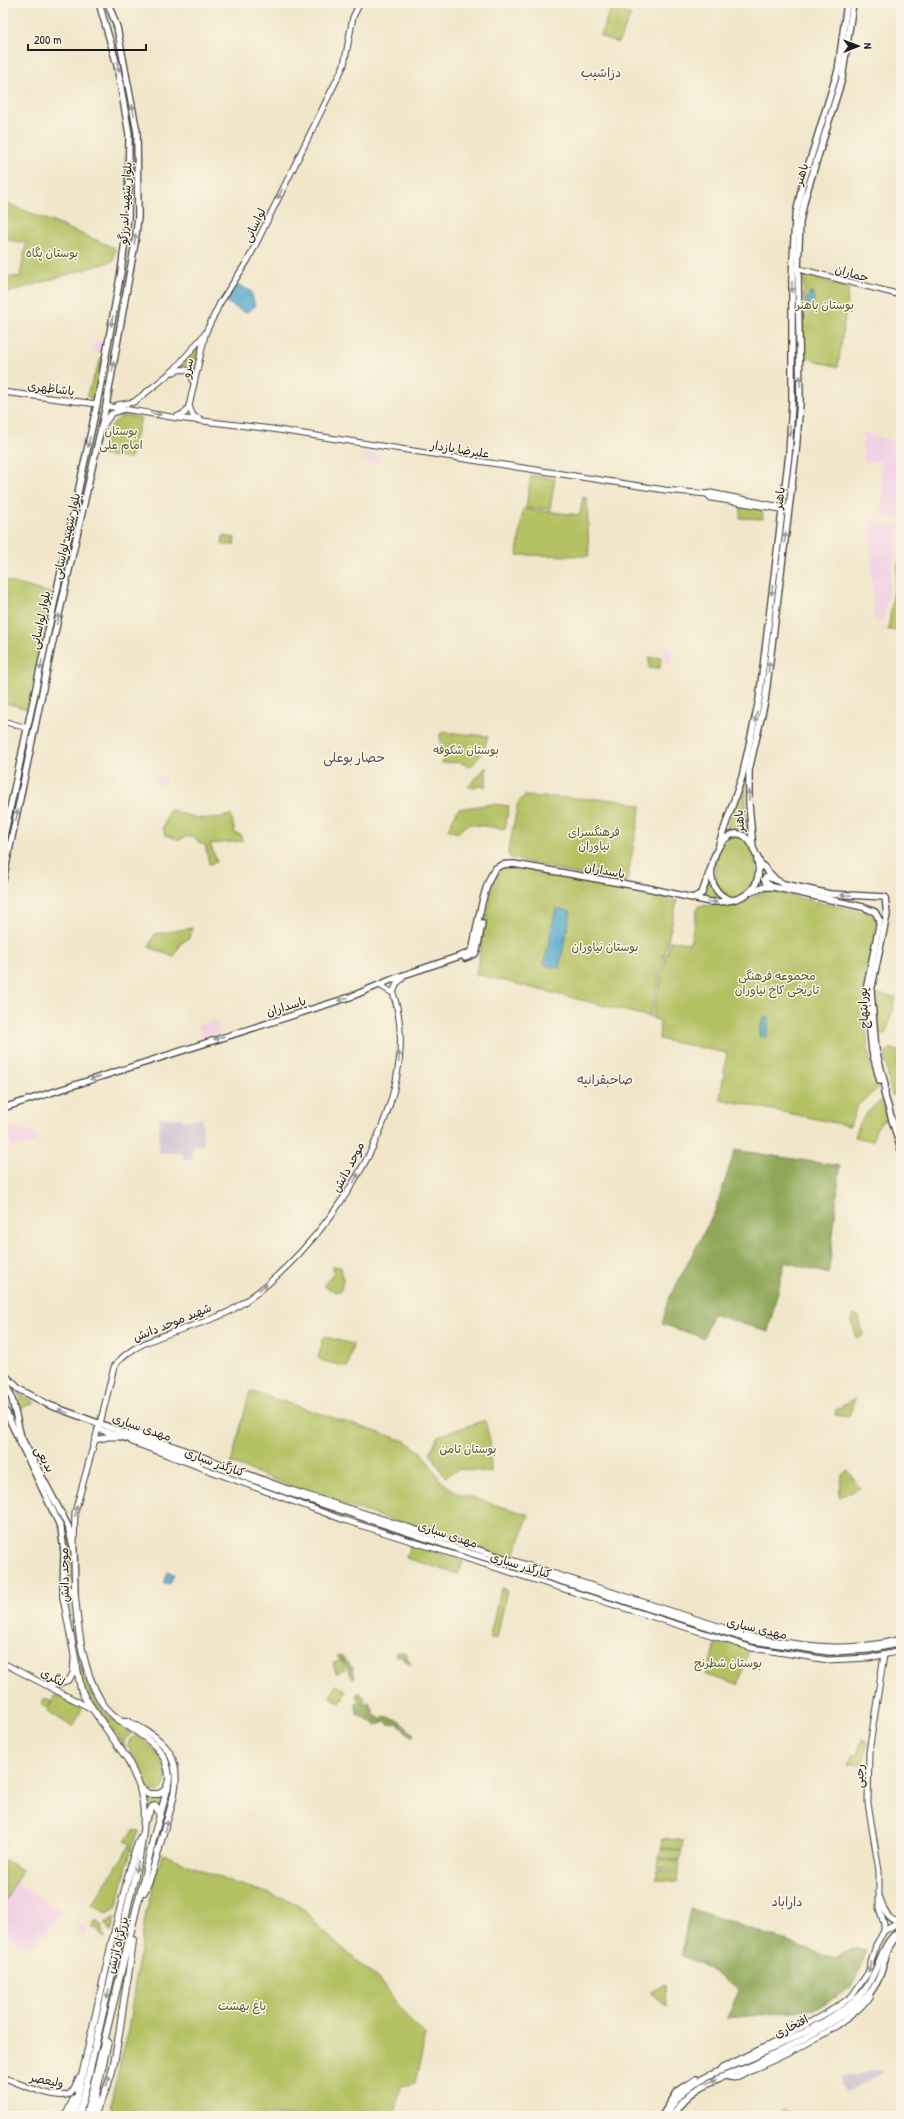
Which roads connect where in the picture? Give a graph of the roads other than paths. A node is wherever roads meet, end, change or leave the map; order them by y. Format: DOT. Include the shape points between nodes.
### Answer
graph roads {
  1 [pos="99,3"];
  2 [pos="108,3"];
  3 [pos="360,3"];
  4 [pos="847,3"];
  5 [pos="853,3"];
  6 [pos="115,22"];
  7 [pos="106,24"];
  8 [pos="795,268"];
  9 [pos="901,295"];
  10 [pos="115,303"];
  11 [pos="124,305"];
  12 [pos="206,334"];
  13 [pos="158,383"];
  14 [pos="193,388"];
  15 [pos="3,392"];
  16 [pos="134,402"];
  17 [pos="792,402"];
  18 [pos="800,402"];
  19 [pos="97,404"];
  20 [pos="106,406"];
  21 [pos="189,406"];
  22 [pos="125,409"];
  23 [pos="138,411"];
  24 [pos="174,418"];
  25 [pos="210,421"];
  26 [pos="92,425"];
  27 [pos="101,428"];
  28 [pos="785,508"];
  29 [pos="3,721"];
  30 [pos="27,728"];
  31 [pos="3,841"];
  32 [pos="719,844"];
  33 [pos="753,848"];
  34 [pos="514,864"];
  35 [pos="712,866"];
  36 [pos="3,880"];
  37 [pos="776,880"];
  38 [pos="773,887"];
  39 [pos="746,895"];
  40 [pos="885,897"];
  41 [pos="692,898"];
  42 [pos="732,900"];
  43 [pos="402,979"];
  44 [pos="379,985"];
  45 [pos="393,993"];
  46 [pos="873,1038"];
  47 [pos="3,1108"];
  48 [pos="901,1150"];
  49 [pos="232,1310"];
  50 [pos="3,1369"];
  51 [pos="5,1375"];
  52 [pos="3,1406"];
  53 [pos="99,1426"];
  54 [pos="123,1435"];
  55 [pos="95,1440"];
  56 [pos="59,1523"];
  57 [pos="74,1550"];
  58 [pos="74,1577"];
  59 [pos="62,1580"];
  60 [pos="75,1595"];
  61 [pos="63,1596"];
  62 [pos="901,1639"];
  63 [pos="754,1643"];
  64 [pos="901,1643"];
  65 [pos="901,1647"];
  66 [pos="901,1651"];
  67 [pos="74,1653"];
  68 [pos="815,1653"];
  69 [pos="884,1655"];
  70 [pos="3,1663"];
  71 [pos="44,1683"];
  72 [pos="92,1710"];
  73 [pos="118,1718"];
  74 [pos="169,1779"];
  75 [pos="140,1787"];
  76 [pos="160,1818"];
  77 [pos="145,1822"];
  78 [pos="144,1829"];
  79 [pos="879,1897"];
  80 [pos="139,1902"];
  81 [pos="135,1919"];
  82 [pos="901,1921"];
  83 [pos="901,1929"];
  84 [pos="884,1931"];
  85 [pos="901,1934"];
  86 [pos="112,1942"];
  87 [pos="117,1955"];
  88 [pos="106,1966"];
  89 [pos="872,1991"];
  90 [pos="110,2022"];
  91 [pos="93,2025"];
  92 [pos="738,2064"];
  93 [pos="740,2070"];
  94 [pos="718,2071"];
  95 [pos="724,2076"];
  96 [pos="3,2077"];
  97 [pos="79,2078"];
  98 [pos="682,2094"];
  99 [pos="66,2116"];
  100 [pos="73,2116"];
  101 [pos="79,2116"];
  102 [pos="86,2116"];
  103 [pos="91,2116"];
  104 [pos="662,2116"];
  105 [pos="667,2116"];
  106 [pos="673,2116"];
  1 -- 7 [label="main road, بلوار شهید اندرزگو"];
  2 -- 6 [label="main road, بلوار شهید اندرزگو"];
  3 -- 12 [label="main road, لواسانی, one-way" via="352,17 344,65 248,260 220,302"];
  4 -- 8 [label="main road, باهنر" via="838,70 802,186 795,219"];
  5 -- 8 [label="main road, باهنر" via="842,79 804,204"];
  6 -- 7 [label="main road" via="109,20"];
  11 -- 6 [label="main road, بلوار شهید اندرزگو, one-way" via="135,243 138,154 137,132"];
  7 -- 10 [label="main road, بلوار شهید اندرزگو, one-way" via="117,65 130,153 128,217"];
  8 -- 9 [label="main road, جماران" via="881,292"];
  8 -- 17 [label="main road, باهنر, one-way"];
  18 -- 8 [label="main road, باهنر, one-way"];
  10 -- 11 [label="main road" via="119,308"];
  10 -- 19 [label="main road, بلوار شهید اندرزگو, one-way"];
  20 -- 11 [label="main road, بلوار شهید اندرزگو, one-way"];
  12 -- 13 [label="main road, لواسانی" via="175,369"];
  12 -- 14 [label="main road, سرو"];
  13 -- 14 [label="main road" via="176,371 185,369 192,375"];
  13 -- 16 [label="main road, لواسانی"];
  14 -- 21 [label="main road, سرو"];
  15 -- 19 [label="main road, پاشاظهری"];
  16 -- 20 [label="main road, لواسانی"];
  16 -- 23 [label="main road" via="133,407"];
  17 -- 18 [label="main road"];
  17 -- 28 [label="main road, باهنر, one-way"];
  18 -- 28 [label="main road, باهنر"];
  19 -- 20 [label="main road"];
  19 -- 26 [label="main road, بلوار لواسانی"];
  20 -- 22 [label="main road, علیرضا بازدار"];
  20 -- 27 [label="main road"];
  21 -- 24 [label="main road" via="184,413"];
  21 -- 25 [label="main road, علیرضا بازدار" via="196,418"];
  22 -- 23 [label="main road, علیرضا بازدار"];
  22 -- 27 [label="main road" via="111,414"];
  23 -- 24 [label="main road, علیرضا بازدار, one-way"];
  24 -- 25 [label="main road, علیرضا بازدار"];
  25 -- 28 [label="main road, علیرضا بازدار" via="665,490 711,493"];
  26 -- 27 [label="main road" via="98,424"];
  26 -- 30 [label="main road, بلوار لواسانی, one-way"];
  36 -- 27 [label="main road, بلوار شهید لواسانی, one-way"];
  28 -- 32 [label="main road, باهنر, one-way" via="760,700 742,777"];
  33 -- 28 [label="main road, باهنر, one-way" via="749,804 750,770 766,701"];
  29 -- 30 [label="main road"];
  30 -- 31 [label="main road, بلوار لواسانی"];
  32 -- 33 [label="main road" via="727,837 738,834 747,838"];
  32 -- 35 [label="main road"];
  33 -- 37 [label="main road, باهنر" via="760,862"];
  33 -- 39 [label="main road" via="758,875 754,886"];
  34 -- 41 [label="main road, پاسداران"];
  34 -- 43 [label="main road" via="506,866 494,876 475,954"];
  34 -- 44 [label="main road, پاسداران" via="498,867 490,877 473,948 469,953"];
  35 -- 41 [label="main road" via="702,893"];
  35 -- 42 [label="main road" via="716,889 721,896"];
  37 -- 38 [label="main road" via="767,877 764,879"];
  40 -- 37 [label="main road, باهنر, one-way" via="830,894"];
  38 -- 39 [label="main road" via="764,887"];
  38 -- 46 [label="main road, پورابتهاج" via="875,912 880,921 866,990"];
  39 -- 42 [label="main road"];
  40 -- 46 [label="main road, پورابتهاج" via="887,915 871,991"];
  41 -- 42 [label="main road, پاسداران, one-way" via="710,902"];
  43 -- 45 [label="main road" via="397,983"];
  44 -- 45 [label="main road"];
  44 -- 47 [label="main road, پاسداران, one-way" via="350,997"];
  49 -- 45 [label="main road, موحد دانش, one-way" via="300,1254 340,1204 363,1163 390,1104 397,1075 400,1021"];
  46 -- 48 [label="main road, پورابتهاج" via="885,1084 885,1095"];
  49 -- 53 [label="main road, شهید موحد دانش" via="134,1349 119,1359 114,1367"];
  50 -- 51 [label="main road, بدیعی"];
  53 -- 51 [label="main road, مهدی سباری, one-way" via="30,1396 12,1384"];
  51 -- 57 [label="main road, بدیعی" via="21,1437 66,1521"];
  52 -- 56 [label="main road, بدیعی"];
  53 -- 54 [label="main road, مهدی سباری"];
  53 -- 55 [label="main road, موحد دانش"];
  54 -- 55 [label="main road, کنارگذر سباری"];
  54 -- 63 [label="main road, مهدی سباری" via="513,1570"];
  54 -- 63 [label="main road, کنارگذر سباری" via="142,1434 288,1489"];
  57 -- 55 [label="main road, موحد دانش, one-way" via="75,1512"];
  56 -- 59 [label="main road, موحد دانش" via="64,1546"];
  57 -- 58 [label="main road, موحد دانش"];
  58 -- 59 [label="main road" via="70,1583"];
  58 -- 60 [label="main road, موحد دانش"];
  59 -- 61 [label="main road, موحد دانش"];
  60 -- 61 [label="highway" via="69,1589"];
  60 -- 73 [label="highway, موحد دانش" via="82,1648 91,1679 102,1703"];
  61 -- 67 [label="highway, موحد دانش"];
  62 -- 68 [label="main road"];
  63 -- 68 [label="main road, مهدی سباری"];
  64 -- 68 [label="main road, مهدی سباری" via="856,1652"];
  65 -- 68 [label="main road" via="856,1656"];
  66 -- 69 [label="main road"];
  67 -- 71 [label="main road" via="69,1680 56,1684"];
  67 -- 72 [label="highway, موحد دانش" via="81,1689"];
  68 -- 69 [label="main road" via="856,1660"];
  69 -- 79 [label="main road, رجبی" via="869,1752 868,1786 868,1804 879,1871"];
  70 -- 71 [label="main road, لنگری"];
  71 -- 72 [label="main road, لنگری"];
  72 -- 75 [label="highway, بزرگراه ارتش" via="128,1760"];
  73 -- 74 [label="highway, بزرگراه ارتش" via="152,1741 162,1752"];
  80 -- 73 [label="highway, one-way" via="151,1877 172,1806 177,1776 169,1752 158,1739 143,1728"];
  74 -- 75 [label="highway" via="160,1794 148,1794"];
  74 -- 76 [label="highway, بزرگراه ارتش" via="168,1793"];
  75 -- 77 [label="highway, بزرگراه ارتش"];
  76 -- 77 [label="highway" via="159,1809 156,1806 152,1807"];
  76 -- 80 [label="highway, بزرگراه ارتش"];
  77 -- 78 [label="highway, بزرگراه ارتش"];
  78 -- 86 [label="highway" via="133,1857"];
  78 -- 87 [label="highway, بزرگراه ارتش, one-way" via="140,1858"];
  79 -- 82 [label="main road, رجبی" via="889,1918"];
  79 -- 84 [label="main road, رجبی"];
  80 -- 81 [label="highway, بزرگراه ارتش"];
  81 -- 90 [label="highway, بزرگراه ارتش"];
  103 -- 81 [label="highway, one-way" via="101,2102 112,2068"];
  82 -- 84 [label="main road"];
  83 -- 92 [label="main road, افتخاری" via="891,1936 873,1976 857,1999 805,2032"];
  84 -- 94 [label="main road, one-way" via="876,1944 868,1972 852,1996 838,2007 790,2034"];
  85 -- 89 [label="main road, افتخاری" via="894,1939"];
  86 -- 87 [label="highway"];
  86 -- 88 [label="highway"];
  87 -- 88 [label="highway"];
  87 -- 101 [label="highway, بزرگراه ارتش, one-way"];
  88 -- 91 [label="highway"];
  89 -- 93 [label="main road, افتخاری" via="850,2010 794,2044"];
  89 -- 95 [label="main road" via="865,2004 842,2022 764,2065 734,2078"];
  90 -- 102 [label="highway, بزرگراه ارتش"];
  90 -- 103 [label="highway" via="107,2051"];
  91 -- 97 [label="highway"];
  91 -- 100 [label="highway"];
  92 -- 93 [label="main road"];
  92 -- 94 [label="main road, افتخاری"];
  93 -- 95 [label="main road, افتخاری"];
  94 -- 98 [label="main road, افتخاری" via="692,2080"];
  98 -- 95 [label="main road, افتخاری, one-way"];
  96 -- 97 [label="main road, ولیعصر" via="66,2096 70,2094"];
  97 -- 99 [label="highway" via="74,2101"];
  98 -- 104 [label="main road"];
  98 -- 105 [label="main road, افتخاری"];
  98 -- 106 [label="main road, افتخاری"];
}
